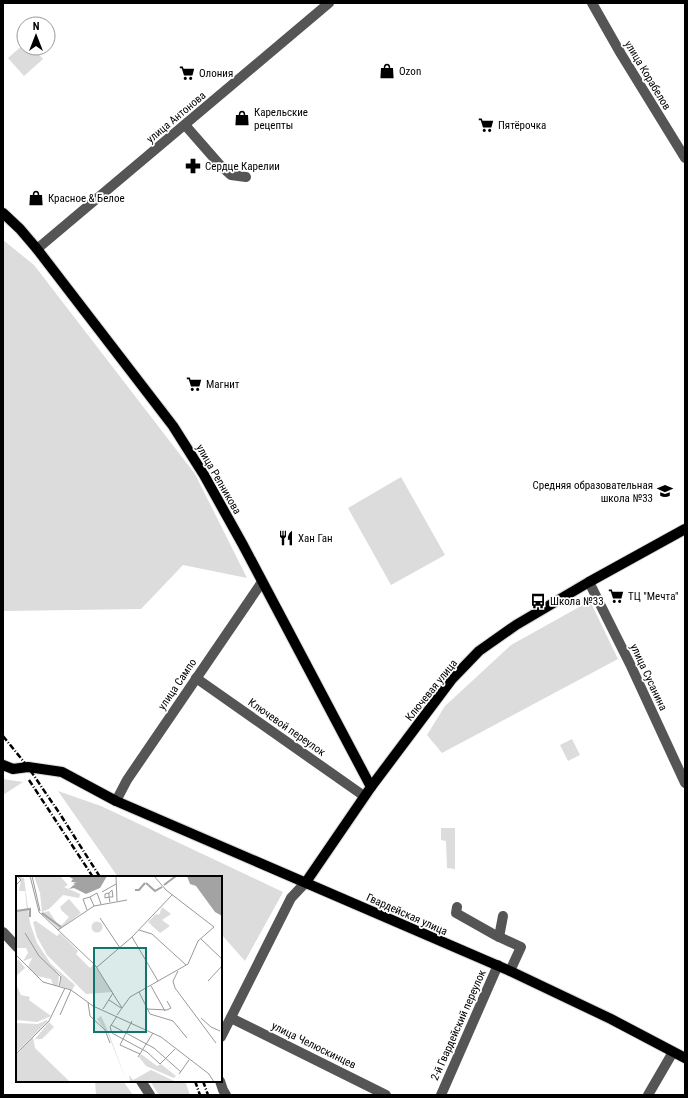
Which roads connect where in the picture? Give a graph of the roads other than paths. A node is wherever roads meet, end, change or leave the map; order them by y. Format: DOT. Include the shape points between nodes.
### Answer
graph roads {
  1 [pos="329,3"];
  2 [pos="592,3"];
  3 [pos="185,126"];
  4 [pos="685,158"];
  5 [pos="246,177"];
  6 [pos="3,212"];
  7 [pos="37,249"];
  8 [pos="685,529"];
  9 [pos="262,582"];
  10 [pos="589,582"];
  11 [pos="196,678"];
  12 [pos="3,764"];
  13 [pos="685,783"];
  14 [pos="370,787"];
  15 [pos="364,796"];
  16 [pos="116,801"];
  17 [pos="306,882"];
  18 [pos="457,907"];
  19 [pos="502,916"];
  20 [pos="3,932"];
  21 [pos="499,937"];
  22 [pos="16,946"];
  23 [pos="498,966"];
  24 [pos="510,971"];
  25 [pos="231,1018"];
  26 [pos="222,1035"];
  27 [pos="673,1052"];
  28 [pos="685,1058"];
  29 [pos="142,1082"];
  30 [pos="220,1082"];
  31 [pos="150,1095"];
  32 [pos="226,1095"];
  33 [pos="386,1095"];
  34 [pos="441,1095"];
  35 [pos="648,1095"];
  1 -- 3 [label="street, улица Антонова"];
  2 -- 4 [label="street, улица Корабелов"];
  3 -- 5 [label="street" via="231,175"];
  3 -- 7 [label="street, улица Антонова"];
  6 -- 7 [label="main road, улица Репникова"];
  7 -- 9 [label="main road, улица Репникова" via="173,426 204,475"];
  8 -- 10 [label="main road, Ключевая улица"];
  9 -- 11 [label="street, улица Сампо"];
  9 -- 14 [label="main road, улица Репникова"];
  10 -- 13 [label="street, улица Сусанина"];
  10 -- 14 [label="main road, Ключевая улица" via="516,624 479,651 452,679"];
  11 -- 15 [label="street, Ключевой переулок"];
  11 -- 16 [label="street, улица Сампо" via="127,780"];
  12 -- 16 [label="main road, Гвардейская улица" via="13,769 28,767 62,772"];
  14 -- 15 [label="main road, Ключевая улица"];
  15 -- 17 [label="main road, Ключевая улица"];
  16 -- 17 [label="main road, Гвардейская улица"];
  17 -- 23 [label="main road, Гвардейская улица"];
  17 -- 25 [label="street" via="291,898"];
  18 -- 21 [label="street" via="456,913"];
  19 -- 21 [label="street"];
  20 -- 22 [label="street"];
  21 -- 24 [label="street" via="521,947"];
  23 -- 24 [label="main road, Гвардейская улица"];
  23 -- 34 [label="street, 2-й Гвардейский переулок"];
  24 -- 27 [label="main road, Гвардейская улица"];
  25 -- 26 [label="street"];
  25 -- 33 [label="street, улица Челюскинцев"];
  27 -- 28 [label="main road, Гвардейская улица"];
  27 -- 35 [label="street"];
  29 -- 31 [label="street"];
  30 -- 32 [label="street"];
}
